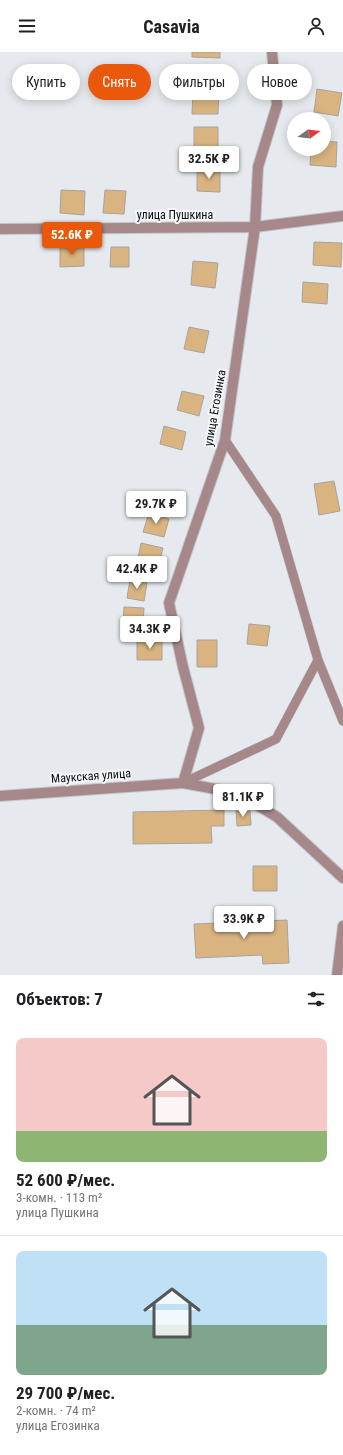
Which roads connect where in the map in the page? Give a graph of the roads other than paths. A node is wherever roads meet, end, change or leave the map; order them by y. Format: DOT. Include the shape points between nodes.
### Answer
graph roads {
  1 [pos="272,52"];
  2 [pos="343,216"];
  3 [pos="255,227"];
  4 [pos="0,229"];
  5 [pos="225,440"];
  6 [pos="318,660"];
  7 [pos="343,720"];
  8 [pos="184,782"];
  9 [pos="0,796"];
  10 [pos="343,878"];
  11 [pos="343,926"];
  12 [pos="337,975"];
  1 -- 3 [label="street, улица Егозинка" via="277,105 258,167"];
  2 -- 3 [label="street, улица Пушкина"];
  3 -- 4 [label="street, улица Пушкина"];
  3 -- 5 [label="street, улица Егозинка"];
  5 -- 6 [label="lane" via="276,516"];
  5 -- 8 [label="street, улица Егозинка" via="169,603 199,728"];
  6 -- 7 [label="lane"];
  6 -- 8 [label="lane" via="276,739"];
  8 -- 9 [label="street, Маукская улица"];
  8 -- 10 [label="street, Маукская улица" via="237,793 277,817"];
  11 -- 12 [label="street"];
}
